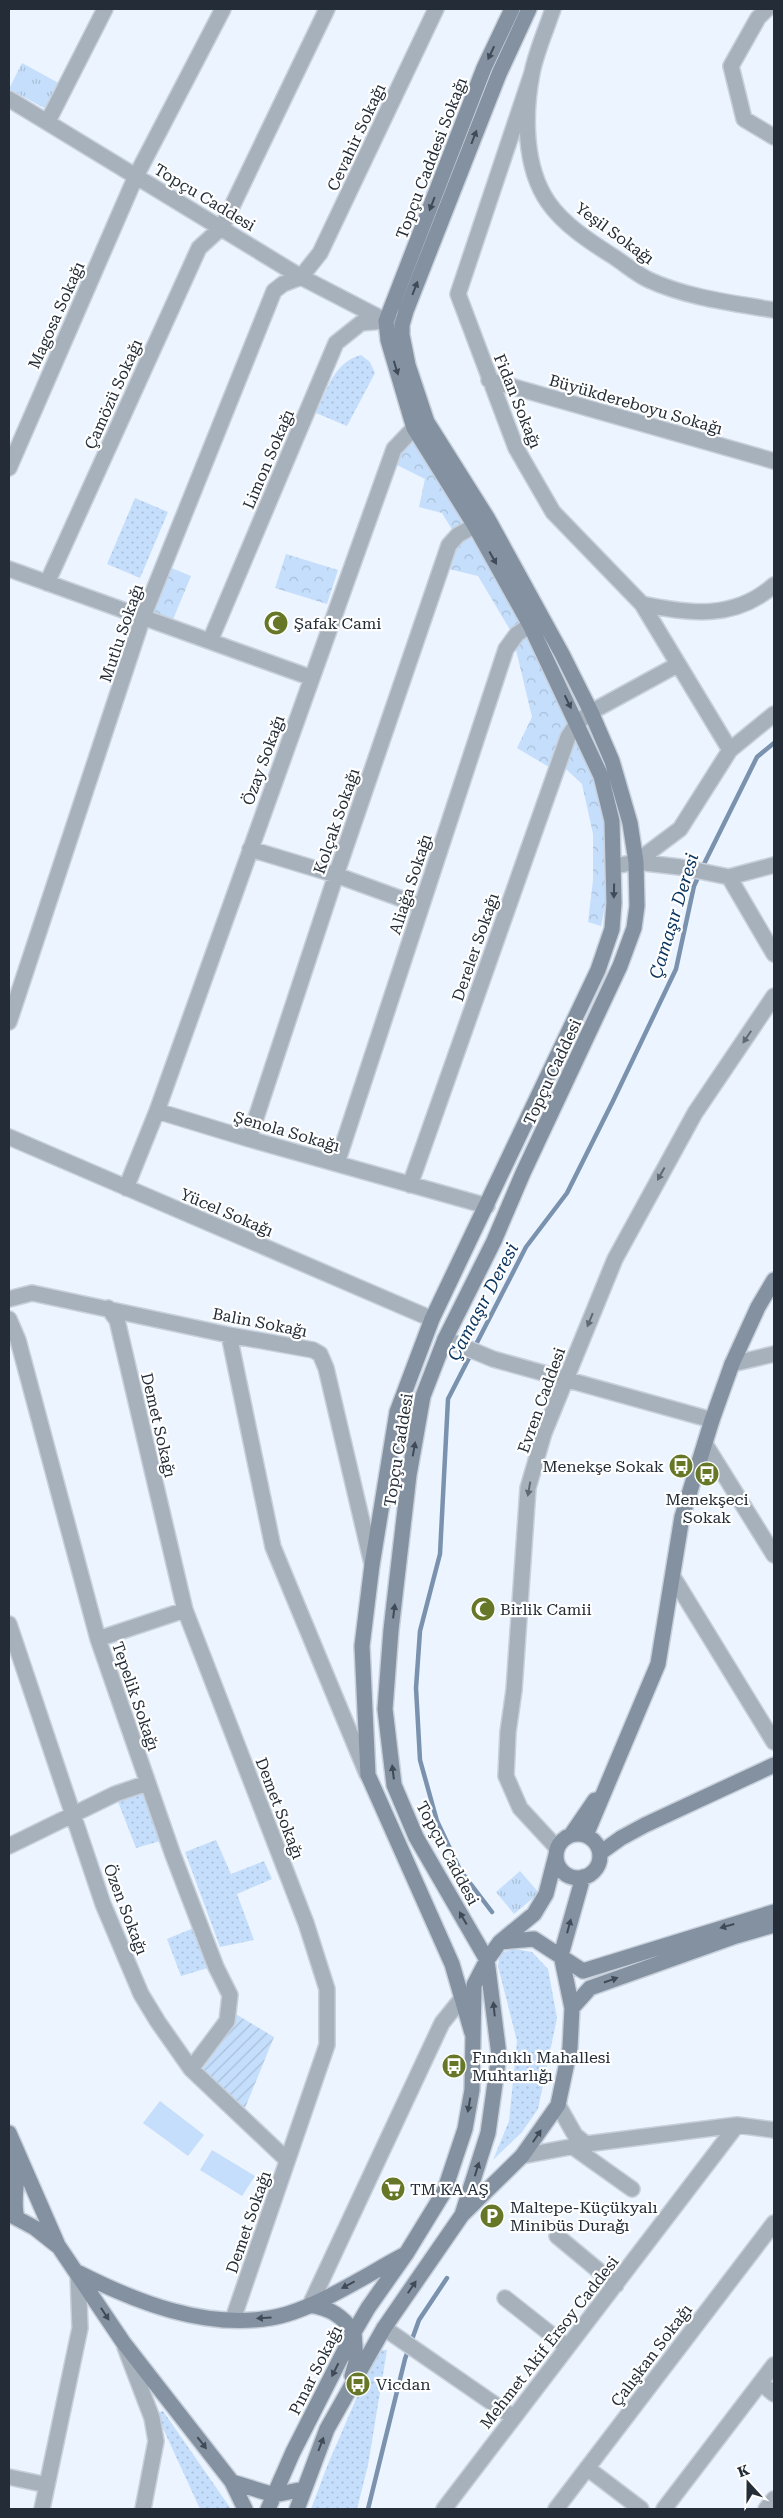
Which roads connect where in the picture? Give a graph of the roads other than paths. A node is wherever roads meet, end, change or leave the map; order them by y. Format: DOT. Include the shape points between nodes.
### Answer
graph roads {
  1 [pos="105,9"];
  2 [pos="223,9"];
  3 [pos="327,9"];
  4 [pos="436,9"];
  5 [pos="512,9"];
  6 [pos="529,9"];
  7 [pos="553,9"];
  8 [pos="767,9"];
  9 [pos="532,73"];
  10 [pos="9,99"];
  11 [pos="48,122"];
  12 [pos="774,137"];
  13 [pos="136,176"];
  14 [pos="222,227"];
  15 [pos="301,277"];
  16 [pos="774,310"];
  17 [pos="386,321"];
  18 [pos="402,324"];
  19 [pos="489,380"];
  20 [pos="420,425"];
  21 [pos="774,461"];
  22 [pos="9,468"];
  23 [pos="481,522"];
  24 [pos="9,569"];
  25 [pos="47,583"];
  26 [pos="774,585"];
  27 [pos="642,604"];
  28 [pos="144,617"];
  29 [pos="536,621"];
  30 [pos="210,641"];
  31 [pos="677,665"];
  32 [pos="312,678"];
  33 [pos="591,712"];
  34 [pos="774,714"];
  35 [pos="578,722"];
  36 [pos="730,750"];
  37 [pos="250,850"];
  38 [pos="636,862"];
  39 [pos="774,865"];
  40 [pos="615,866"];
  41 [pos="336,875"];
  42 [pos="729,877"];
  43 [pos="422,906"];
  44 [pos="774,954"];
  45 [pos="774,996"];
  46 [pos="9,1022"];
  47 [pos="157,1111"];
  48 [pos="9,1137"];
  49 [pos="249,1139"];
  50 [pos="337,1163"];
  51 [pos="410,1185"];
  52 [pos="126,1188"];
  53 [pos="487,1206"];
  54 [pos="774,1280"];
  55 [pos="9,1299"];
  56 [pos="108,1308"];
  57 [pos="9,1319"];
  58 [pos="432,1319"];
  59 [pos="229,1335"];
  60 [pos="450,1342"];
  61 [pos="773,1357"];
  62 [pos="732,1364"];
  63 [pos="566,1378"];
  64 [pos="712,1420"];
  65 [pos="705,1444"];
  66 [pos="774,1555"];
  67 [pos="372,1565"];
  68 [pos="673,1577"];
  69 [pos="184,1610"];
  70 [pos="9,1624"];
  71 [pos="98,1639"];
  72 [pos="774,1742"];
  73 [pos="774,1765"];
  74 [pos="368,1775"];
  75 [pos="610,1778"];
  76 [pos="148,1783"];
  77 [pos="73,1813"];
  78 [pos="645,1825"];
  79 [pos="571,1835"];
  80 [pos="589,1837"];
  81 [pos="9,1846"];
  82 [pos="557,1851"];
  83 [pos="600,1854"];
  84 [pos="583,1877"];
  85 [pos="774,1912"];
  86 [pos="774,1925"];
  87 [pos="500,1942"];
  88 [pos="561,1956"];
  89 [pos="487,1960"];
  90 [pos="463,1997"];
  91 [pos="572,2008"];
  92 [pos="472,2033"];
  93 [pos="191,2069"];
  94 [pos="558,2105"];
  95 [pos="737,2125"];
  96 [pos="774,2130"];
  97 [pos="9,2133"];
  98 [pos="579,2146"];
  99 [pos="522,2156"];
  100 [pos="287,2160"];
  101 [pos="12,2185"];
  102 [pos="34,2190"];
  103 [pos="632,2190"];
  104 [pos="13,2216"];
  105 [pos="462,2216"];
  106 [pos="774,2223"];
  107 [pos="557,2236"];
  108 [pos="59,2247"];
  109 [pos="406,2254"];
  110 [pos="78,2273"];
  111 [pos="616,2285"];
  112 [pos="505,2298"];
  113 [pos="310,2305"];
  114 [pos="233,2319"];
  115 [pos="384,2328"];
  116 [pos="354,2332"];
  117 [pos="123,2342"];
  118 [pos="567,2347"];
  119 [pos="774,2364"];
  120 [pos="761,2383"];
  121 [pos="348,2391"];
  122 [pos="774,2394"];
  123 [pos="513,2417"];
  124 [pos="587,2468"];
  125 [pos="9,2477"];
  126 [pos="232,2482"];
  127 [pos="47,2485"];
  128 [pos="304,2489"];
  129 [pos="774,2499"];
  130 [pos="271,2502"];
  131 [pos="42,2509"];
  132 [pos="143,2509"];
  133 [pos="245,2509"];
  134 [pos="297,2509"];
  135 [pos="444,2509"];
  136 [pos="556,2509"];
  137 [pos="641,2509"];
  138 [pos="664,2509"];
  139 [pos="766,2509"];
  1 -- 11 [label="street"];
  2 -- 13 [label="street, Magosa Sokağı"];
  3 -- 14 [label="street"];
  4 -- 15 [label="street, Cevahir Sokağı" via="320,253"];
  5 -- 17 [label="street, Topçu Caddesi Sokağı, one-way" via="484,68"];
  18 -- 6 [label="street, Topçu Caddesi, one-way" via="499,74"];
  7 -- 9 [label="street, Yeşil Sokağı"];
  8 -- 12 [label="street" via="758,18 731,66 744,119"];
  9 -- 16 [label="street, Yeşil Sokağı" via="528,142 535,175 548,202 569,224 649,280 704,297"];
  9 -- 19 [label="street, Fidan Sokağı" via="458,294"];
  10 -- 11 [label="street, Topçu Caddesi"];
  11 -- 13 [label="street, Topçu Caddesi"];
  13 -- 14 [label="street, Topçu Caddesi"];
  13 -- 22 [label="street, Magosa Sokağı"];
  14 -- 15 [label="street, Topçu Caddesi"];
  14 -- 25 [label="street, Çamözü Sokağı" via="199,248"];
  15 -- 17 [label="street, Topçu Caddesi"];
  15 -- 28 [label="street, Mutlu Sokağı" via="274,291"];
  17 -- 18 [label="street, Topçu Caddesi"];
  17 -- 20 [label="street, Topçu Caddesi, one-way" via="388,340"];
  17 -- 30 [label="street, Limon Sokağı" via="361,323 336,343"];
  18 -- 20 [label="street, Topçu Caddesi"];
  19 -- 21 [label="street, Büyükdereboyu Sokağı"];
  19 -- 27 [label="street, Fidan Sokağı" via="516,448 553,512"];
  20 -- 23 [label="street, Topçu Caddesi"];
  20 -- 32 [label="street, Özay Sokağı" via="394,449"];
  23 -- 29 [label="street, Topçu Caddesi"];
  23 -- 41 [label="street, Kolçak Sokağı" via="458,535 450,545"];
  24 -- 25 [label="street"];
  25 -- 28 [label="street"];
  26 -- 27 [label="street" via="765,594 722,612 680,612"];
  27 -- 31 [label="street, Fidan Sokağı"];
  28 -- 30 [label="street"];
  28 -- 46 [label="street, Mutlu Sokağı"];
  29 -- 33 [label="street, Topçu Caddesi"];
  29 -- 35 [label="street, Topçu Caddesi, one-way"];
  29 -- 43 [label="street, Aliağa Sokağı" via="517,634 506,649"];
  30 -- 32 [label="street"];
  31 -- 33 [label="street"];
  31 -- 36 [label="street, Fidan Sokağı"];
  32 -- 37 [label="street, Özay Sokağı"];
  33 -- 35 [label="street"];
  33 -- 38 [label="street, Topçu Caddesi" via="612,761 630,822"];
  34 -- 36 [label="street"];
  35 -- 40 [label="street, Topçu Caddesi" via="601,776 612,821"];
  35 -- 51 [label="street, Dereler Sokağı" via="568,737"];
  36 -- 38 [label="street" via="680,829"];
  37 -- 41 [label="street"];
  37 -- 47 [label="street, Özay Sokağı"];
  38 -- 40 [label="street"];
  38 -- 42 [label="street"];
  38 -- 60 [label="street, Topçu Caddesi" via="634,928 620,966 523,1173"];
  39 -- 42 [label="street"];
  40 -- 53 [label="street, Topçu Caddesi, one-way" via="612,929 598,970"];
  41 -- 43 [label="street"];
  41 -- 49 [label="street, Kolçak Sokağı"];
  42 -- 44 [label="street"];
  43 -- 50 [label="street, Aliağa Sokağı"];
  45 -- 63 [label="street, Evren Caddesi, one-way" via="695,1113 615,1259"];
  47 -- 49 [label="street, Şenola Sokağı"];
  47 -- 52 [label="street"];
  48 -- 52 [label="street, Yücel Sokağı"];
  49 -- 50 [label="street, Şenola Sokağı"];
  50 -- 51 [label="street, Şenola Sokağı"];
  51 -- 53 [label="street, Şenola Sokağı"];
  52 -- 58 [label="street, Yücel Sokağı"];
  53 -- 58 [label="street, Topçu Caddesi"];
  54 -- 62 [label="street"];
  55 -- 56 [label="street, Balin Sokağı" via="32,1293"];
  56 -- 59 [label="street, Balin Sokağı"];
  56 -- 69 [label="street, Demet Sokağı" via="117,1320"];
  57 -- 71 [label="street, Tepelik Sokağı" via="18,1340"];
  58 -- 67 [label="street, Topçu Caddesi" via="397,1412"];
  59 -- 67 [label="street, Balin Sokağı" via="313,1350 323,1360"];
  59 -- 74 [label="street" via="273,1547"];
  60 -- 63 [label="street" via="493,1359"];
  89 -- 60 [label="street, Topçu Caddesi, one-way" via="416,1837 394,1785 385,1709 409,1475 423,1396"];
  61 -- 62 [label="street"];
  62 -- 64 [label="street"];
  63 -- 64 [label="street"];
  63 -- 82 [label="street, Evren Caddesi, one-way" via="544,1432 528,1488 506,1776 520,1808"];
  64 -- 65 [label="street"];
  65 -- 66 [label="street"];
  65 -- 68 [label="street" via="682,1517"];
  67 -- 74 [label="street, Topçu Caddesi" via="362,1646"];
  68 -- 72 [label="street"];
  68 -- 75 [label="street" via="658,1664"];
  69 -- 71 [label="street"];
  69 -- 100 [label="street, Demet Sokağı" via="306,1923 327,1989 327,2045"];
  70 -- 77 [label="street, Özen Sokağı"];
  71 -- 76 [label="street, Tepelik Sokağı"];
  73 -- 78 [label="street"];
  74 -- 90 [label="street, Topçu Caddesi" via="452,1964"];
  75 -- 79 [label="street"];
  75 -- 80 [label="street"];
  76 -- 77 [label="street"];
  76 -- 93 [label="street, Tepelik Sokağı" via="216,1967 230,1996 228,2021"];
  77 -- 81 [label="street"];
  77 -- 93 [label="street, Özen Sokağı" via="103,1904 141,1994"];
  78 -- 80 [label="street" via="613,1835"];
  78 -- 83 [label="street"];
  79 -- 80 [label="street"];
  79 -- 82 [label="street" via="560,1843"];
  80 -- 83 [label="street"];
  82 -- 84 [label="street" via="559,1867 570,1876"];
  82 -- 87 [label="street" via="546,1894 534,1914"];
  83 -- 84 [label="street" via="595,1870"];
  88 -- 84 [label="street, one-way"];
  85 -- 88 [label="street, one-way" via="583,1972"];
  91 -- 86 [label="street, one-way" via="590,1988"];
  87 -- 88 [label="street" via="534,1939"];
  87 -- 89 [label="street"];
  88 -- 91 [label="street"];
  89 -- 92 [label="street" via="474,1985"];
  105 -- 89 [label="street, Topçu Caddesi, one-way" via="488,2133 499,2055"];
  90 -- 92 [label="street, Topçu Caddesi"];
  90 -- 113 [label="street" via="442,2023"];
  91 -- 94 [label="street" via="570,2048"];
  92 -- 109 [label="street, Pınar Sokağı, one-way" via="472,2090 465,2129 444,2192"];
  93 -- 100 [label="street, Özen Sokağı"];
  94 -- 98 [label="street"];
  99 -- 94 [label="street, one-way"];
  95 -- 96 [label="street"];
  95 -- 98 [label="street"];
  95 -- 111 [label="street, Mehmet Akif Ersoy Caddesi"];
  97 -- 101 [label="street" via="18,2169"];
  97 -- 102 [label="street"];
  98 -- 99 [label="street"];
  98 -- 103 [label="street"];
  99 -- 105 [label="street"];
  100 -- 114 [label="street, Demet Sokağı"];
  101 -- 104 [label="street"];
  102 -- 104 [label="street" via="32,2201"];
  102 -- 108 [label="street"];
  104 -- 108 [label="street"];
  115 -- 105 [label="street, one-way"];
  106 -- 124 [label="street, Çalışkan Sokağı"];
  107 -- 111 [label="street"];
  108 -- 110 [label="street"];
  109 -- 113 [label="street, one-way"];
  109 -- 116 [label="street, Pınar Sokağı"];
  110 -- 114 [label="street" via="113,2290 164,2308"];
  110 -- 117 [label="street, one-way"];
  110 -- 127 [label="street" via="80,2328"];
  111 -- 118 [label="street, Mehmet Akif Ersoy Caddesi"];
  112 -- 118 [label="street"];
  113 -- 114 [label="street, one-way" via="270,2318"];
  113 -- 116 [label="street" via="338,2314"];
  115 -- 121 [label="street"];
  115 -- 123 [label="street"];
  116 -- 121 [label="street" via="356,2362"];
  116 -- 130 [label="street, Pınar Sokağı, one-way"];
  117 -- 126 [label="street, one-way"];
  117 -- 132 [label="street" via="152,2418 156,2441"];
  118 -- 123 [label="street, Mehmet Akif Ersoy Caddesi"];
  119 -- 120 [label="street"];
  120 -- 122 [label="street"];
  120 -- 138 [label="street"];
  128 -- 121 [label="street, one-way" via="327,2429"];
  123 -- 135 [label="street, Mehmet Akif Ersoy Caddesi"];
  124 -- 136 [label="street, Çalışkan Sokağı"];
  124 -- 137 [label="street"];
  125 -- 127 [label="street"];
  126 -- 130 [label="street"];
  126 -- 133 [label="street"];
  127 -- 131 [label="street"];
  128 -- 130 [label="street"];
  128 -- 134 [label="street"];
  129 -- 139 [label="street"];
}
